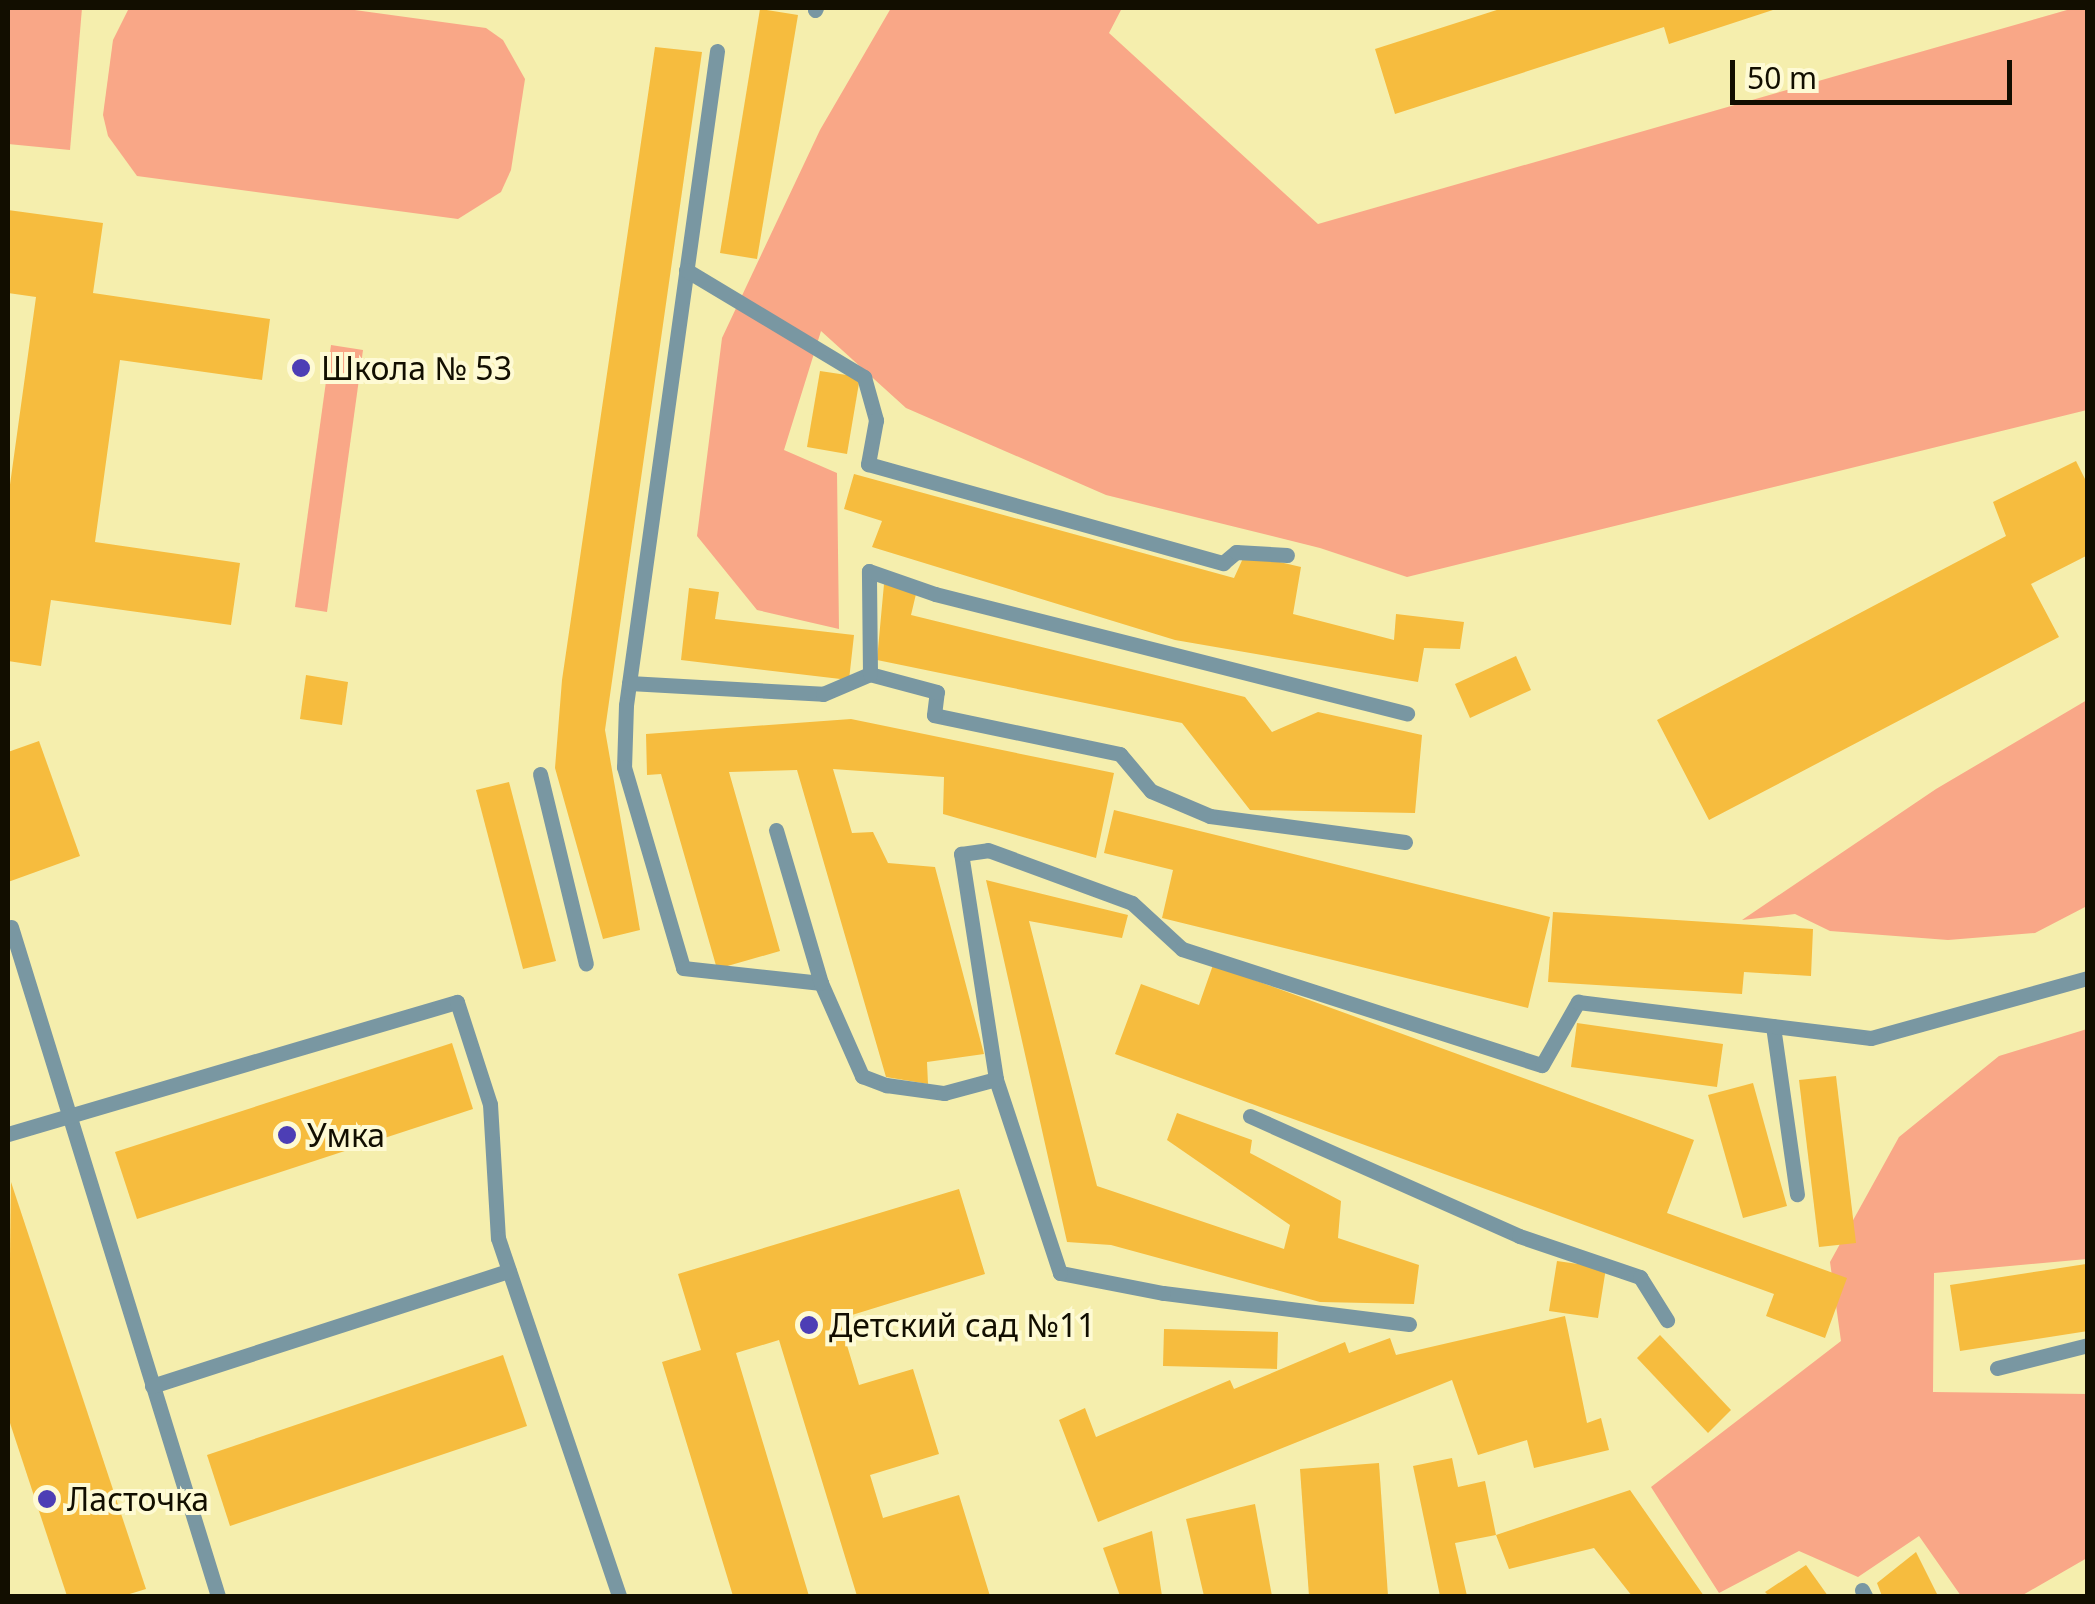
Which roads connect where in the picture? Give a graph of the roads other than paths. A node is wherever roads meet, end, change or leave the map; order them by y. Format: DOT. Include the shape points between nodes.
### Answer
graph roads {
  1 [pos="717,51"];
  2 [pos="686,270"];
  3 [pos="1288,555"];
  4 [pos="870,674"];
  5 [pos="629,683"];
  6 [pos="1407,713"];
  7 [pos="540,774"];
  8 [pos="776,830"];
  9 [pos="1405,842"];
  10 [pos="11,927"];
  11 [pos="586,964"];
  12 [pos="2088,978"];
  13 [pos="821,984"];
  14 [pos="1773,1026"];
  15 [pos="996,1079"];
  16 [pos="68,1116"];
  17 [pos="1250,1116"];
  18 [pos="8,1134"];
  19 [pos="1797,1194"];
  20 [pos="510,1271"];
  21 [pos="1667,1320"];
  22 [pos="1409,1324"];
  23 [pos="2088,1345"];
  24 [pos="1997,1368"];
  25 [pos="152,1386"];
  26 [pos="218,1596"];
  27 [pos="620,1596"];
  1 -- 2 [label="lane"];
  2 -- 3 [label="lane" via="864,377 876,420 868,464 1223,563 1236,552"];
  2 -- 5 [label="lane"];
  4 -- 5 [label="lane" via="823,694"];
  4 -- 6 [label="lane" via="869,571 935,594"];
  4 -- 9 [label="lane" via="936,692 934,716 1120,754 1151,792 1210,816"];
  5 -- 13 [label="lane" via="624,768 684,968"];
  7 -- 11 [label="lane"];
  8 -- 13 [label="lane"];
  10 -- 16 [label="lane"];
  12 -- 14 [label="lane" via="1871,1038"];
  13 -- 15 [label="lane" via="862,1076 944,1093"];
  14 -- 15 [label="lane" via="1578,1002 1542,1064 1182,950 1132,903 988,850 961,854"];
  14 -- 19 [label="lane"];
  15 -- 22 [label="lane" via="1060,1273"];
  16 -- 18 [label="lane"];
  16 -- 20 [label="lane" via="457,1002 490,1104 498,1238"];
  16 -- 25 [label="lane"];
  17 -- 21 [label="lane" via="1519,1236 1640,1276"];
  20 -- 25 [label="lane"];
  20 -- 27 [label="lane"];
  23 -- 24 [label="lane"];
  25 -- 26 [label="lane"];
}
